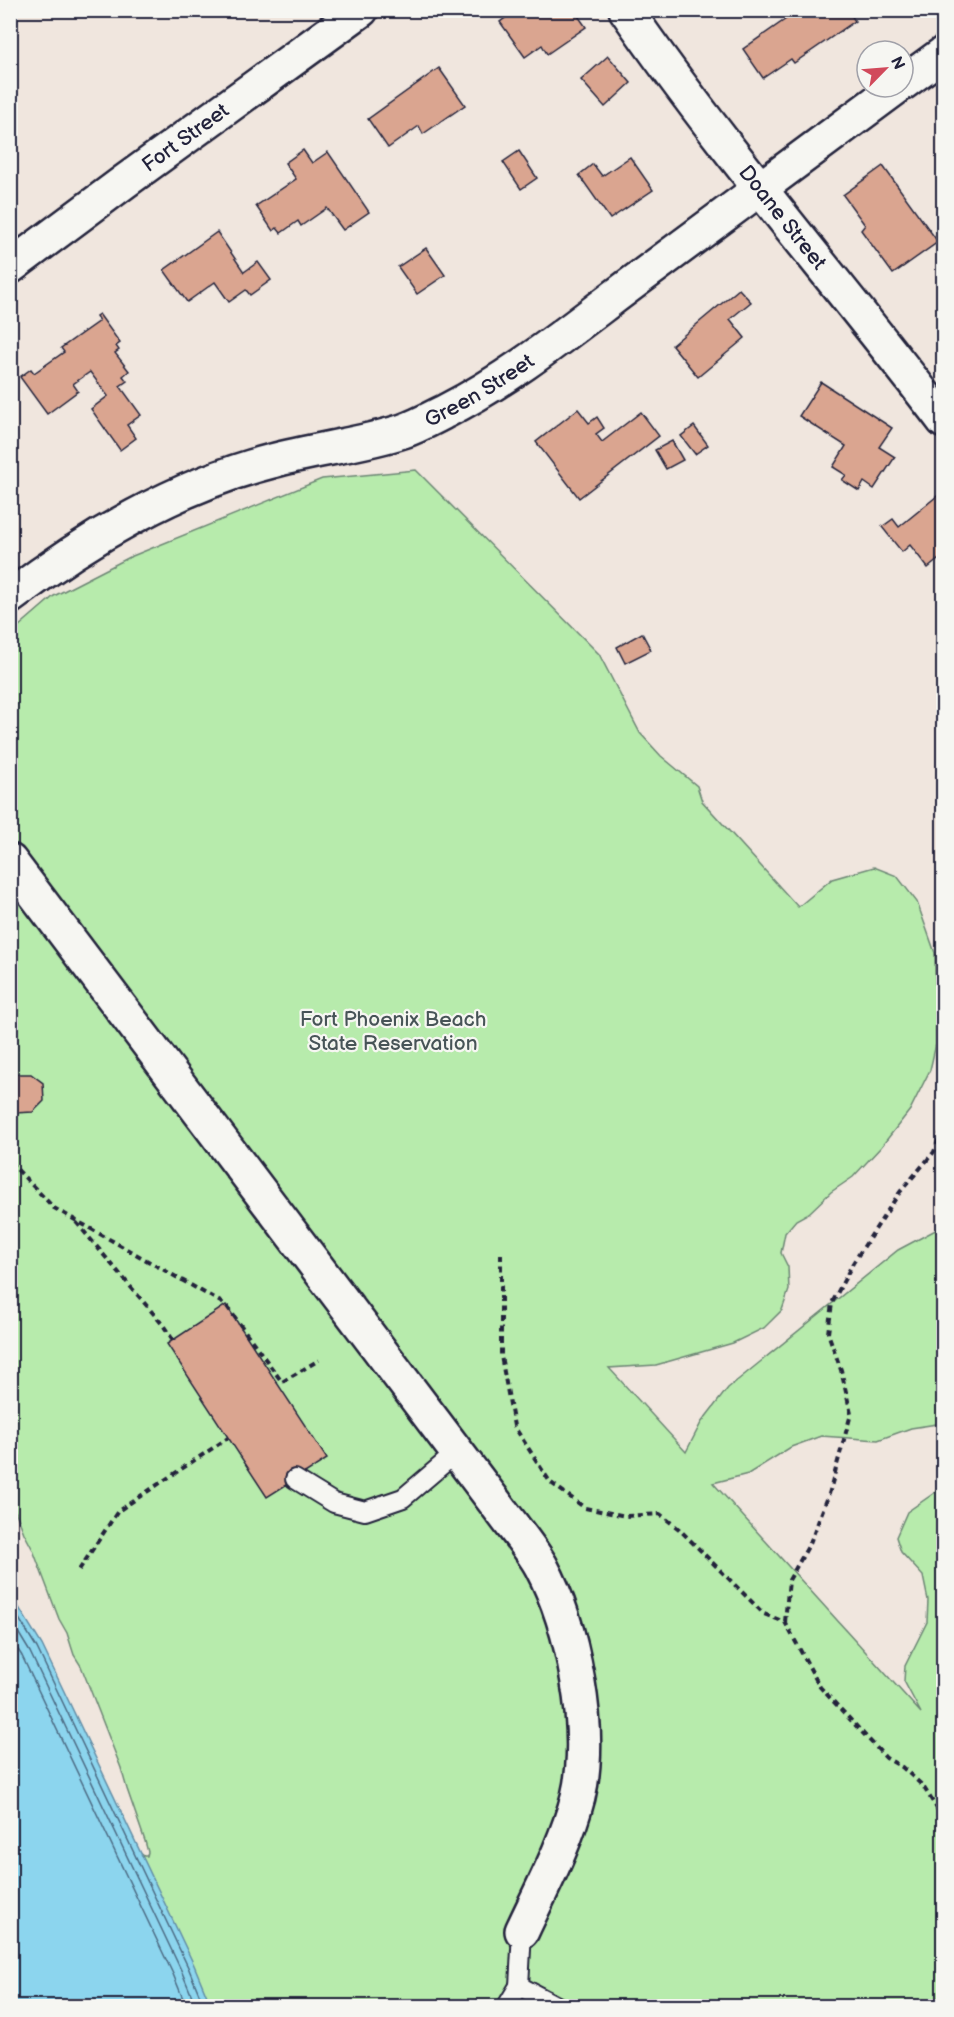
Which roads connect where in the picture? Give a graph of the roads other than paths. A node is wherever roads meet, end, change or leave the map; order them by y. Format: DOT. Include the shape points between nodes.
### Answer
graph roads {
  1 [pos="361,10"];
  2 [pos="626,10"];
  3 [pos="944,53"];
  4 [pos="915,74"];
  5 [pos="881,99"];
  6 [pos="759,189"];
  7 [pos="10,267"];
  8 [pos="944,420"];
  9 [pos="10,597"];
  10 [pos="10,861"];
  11 [pos="457,1452"];
  12 [pos="295,1479"];
  13 [pos="522,1931"];
  14 [pos="519,1986"];
  15 [pos="507,2007"];
  16 [pos="557,2007"];
  1 -- 7 [label="street, Fort Street"];
  2 -- 6 [label="street, Doane Street"];
  3 -- 4 [label="street"];
  5 -- 6 [label="street, Green Street"];
  6 -- 8 [label="street, Doane Street"];
  6 -- 9 [label="street, Green Street" via="558,340 447,411 405,430 269,461 180,495 89,542"];
  10 -- 11 [label="street"];
  11 -- 12 [label="lane" via="403,1498 365,1511 334,1503"];
  11 -- 13 [label="street" via="540,1565 556,1601 578,1685 584,1734 578,1797"];
  13 -- 14 [label="lane"];
  14 -- 15 [label="lane"];
  14 -- 16 [label="lane"];
}
